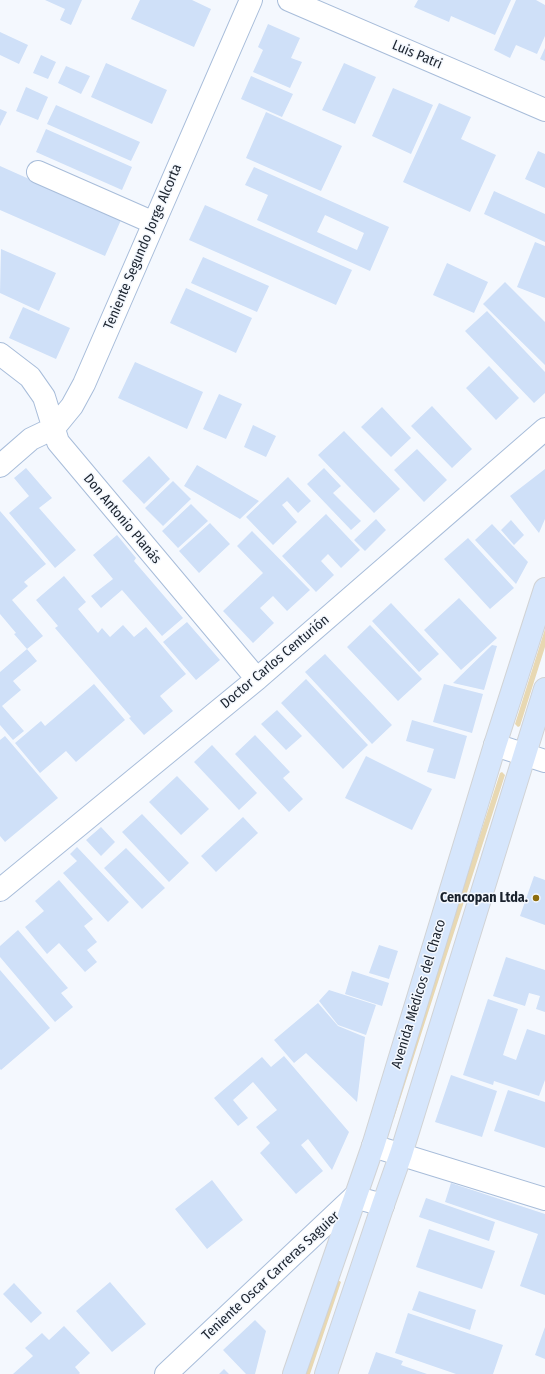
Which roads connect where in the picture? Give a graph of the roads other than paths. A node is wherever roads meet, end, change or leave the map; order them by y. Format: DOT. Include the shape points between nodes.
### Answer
graph roads {
  1 [pos="251,0"];
  2 [pos="290,0"];
  3 [pos="545,110"];
  4 [pos="38,172"];
  5 [pos="154,223"];
  6 [pos="0,354"];
  7 [pos="54,428"];
  8 [pos="545,429"];
  9 [pos="0,466"];
  10 [pos="545,589"];
  11 [pos="257,679"];
  12 [pos="545,689"];
  13 [pos="496,745"];
  14 [pos="524,754"];
  15 [pos="545,761"];
  16 [pos="0,890"];
  17 [pos="373,1146"];
  18 [pos="401,1154"];
  19 [pos="354,1197"];
  20 [pos="545,1199"];
  21 [pos="383,1205"];
  22 [pos="166,1374"];
  23 [pos="294,1374"];
  24 [pos="326,1374"];
  1 -- 5 [label="street, Teniente Segundo Jorge Alcorta"];
  2 -- 3 [label="street, Luis Patri"];
  4 -- 5 [label="street"];
  5 -- 7 [label="street, Teniente Segundo Jorge Alcorta" via="84,384 72,406"];
  6 -- 7 [label="street, Don Antonio Planás" via="30,377 44,397"];
  7 -- 9 [label="street, Teniente Segundo Jorge Alcorta" via="31,439"];
  7 -- 11 [label="street, Don Antonio Planás" via="58,442"];
  8 -- 11 [label="street, Doctor Carlos Centurión"];
  10 -- 13 [label="main road, Avenida Médicos del Chaco"];
  11 -- 16 [label="street, Doctor Carlos Centurión"];
  12 -- 14 [label="main road"];
  13 -- 14 [label="street"];
  13 -- 17 [label="main road, Avenida Médicos del Chaco"];
  14 -- 15 [label="street"];
  14 -- 18 [label="main road"];
  17 -- 18 [label="street"];
  17 -- 19 [label="main road, Avenida Médicos del Chaco"];
  18 -- 20 [label="street"];
  18 -- 21 [label="main road"];
  19 -- 21 [label="street"];
  19 -- 22 [label="street, Teniente Oscar Carreras Saguier"];
  19 -- 23 [label="main road, Avenida Médicos del Chaco"];
  21 -- 24 [label="main road"];
}
